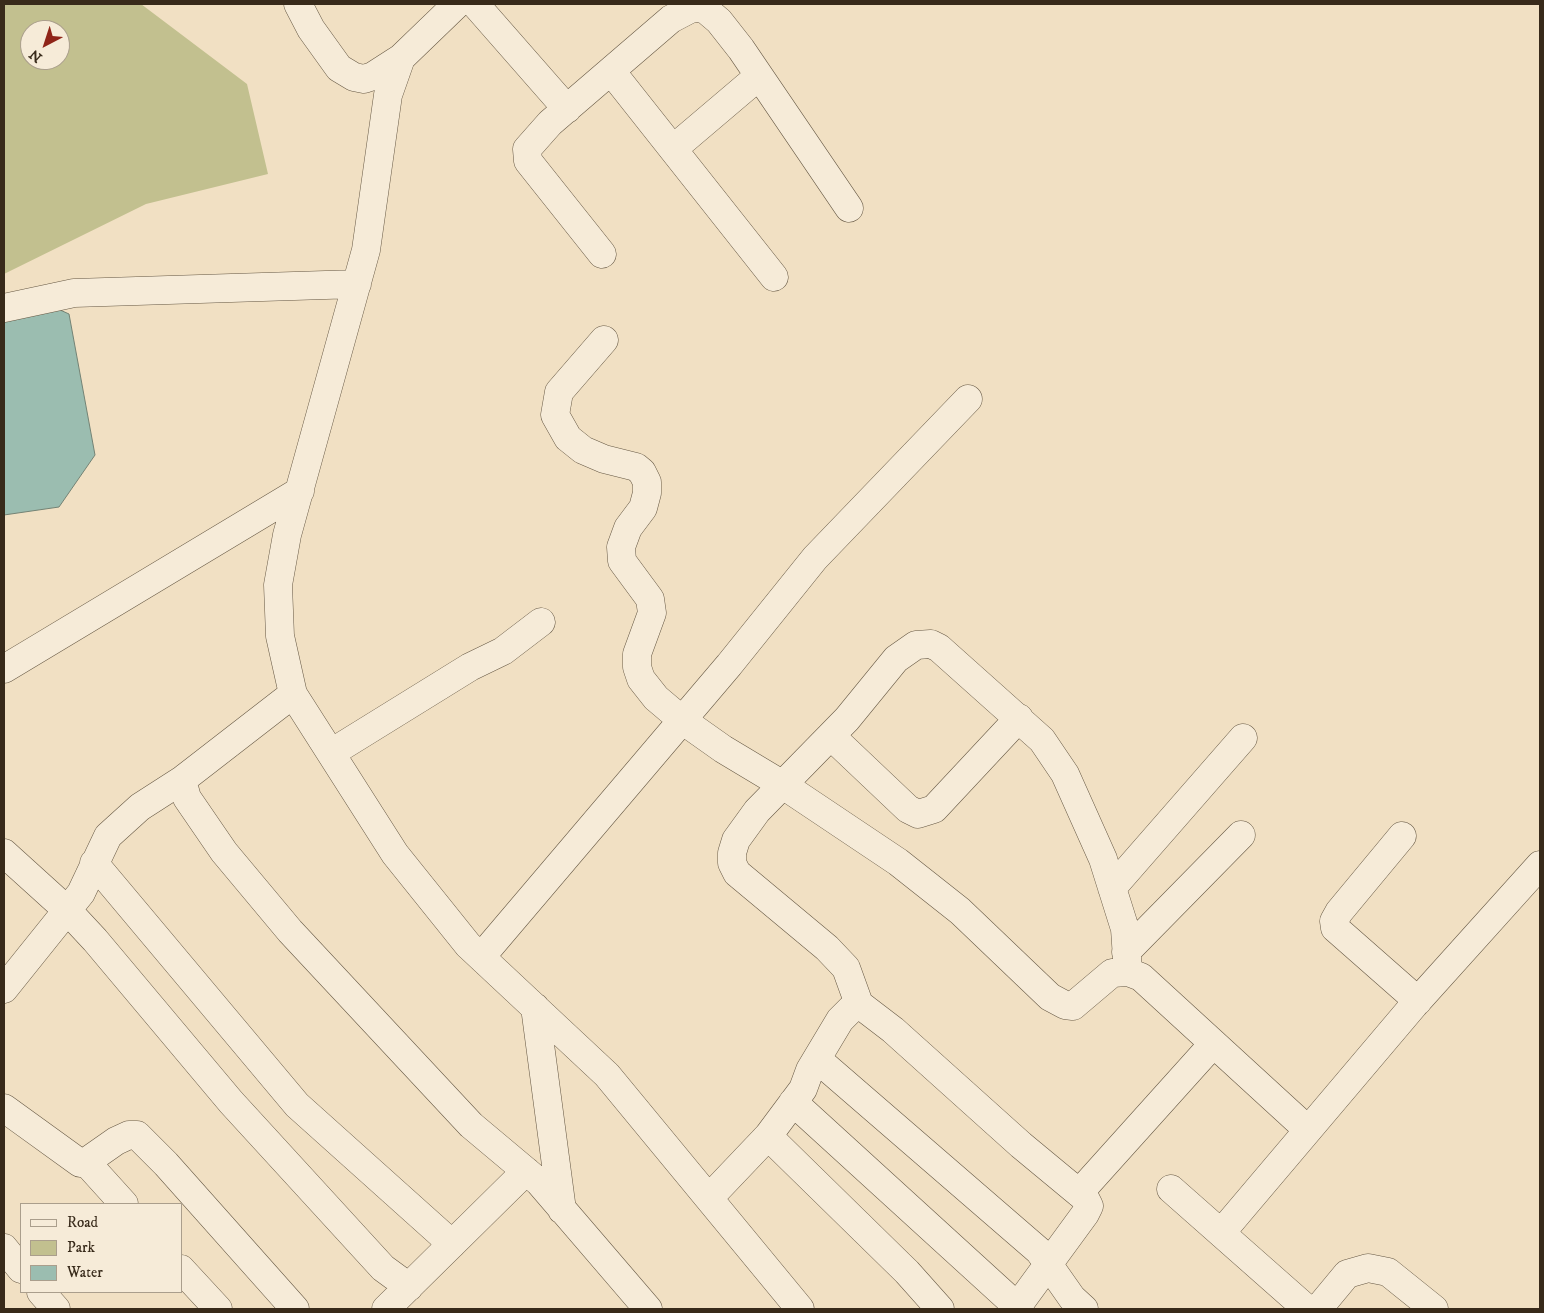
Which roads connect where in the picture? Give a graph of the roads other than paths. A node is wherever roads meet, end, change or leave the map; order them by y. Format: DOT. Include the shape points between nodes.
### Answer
graph roads {
  1 [pos="298,4"];
  2 [pos="457,4"];
  3 [pos="475,4"];
  4 [pos="401,58"];
  5 [pos="611,71"];
  6 [pos="759,76"];
  7 [pos="567,109"];
  8 [pos="673,149"];
  9 [pos="849,208"];
  10 [pos="602,254"];
  11 [pos="774,276"];
  12 [pos="356,284"];
  13 [pos="4,308"];
  14 [pos="604,340"];
  15 [pos="968,399"];
  16 [pos="300,491"];
  17 [pos="540,622"];
  18 [pos="4,669"];
  19 [pos="293,694"];
  20 [pos="1019,718"];
  21 [pos="682,720"];
  22 [pos="830,736"];
  23 [pos="1243,738"];
  24 [pos="331,753"];
  25 [pos="182,780"];
  26 [pos="783,785"];
  27 [pos="1241,835"];
  28 [pos="1402,836"];
  29 [pos="4,853"];
  30 [pos="94,863"];
  31 [pos="1540,865"];
  32 [pos="1112,888"];
  33 [pos="68,911"];
  34 [pos="481,957"];
  35 [pos="1127,962"];
  36 [pos="4,989"];
  37 [pos="1418,1001"];
  38 [pos="859,1004"];
  39 [pos="535,1007"];
  40 [pos="1213,1044"];
  41 [pos="817,1060"];
  42 [pos="794,1102"];
  43 [pos="4,1108"];
  44 [pos="1308,1130"];
  45 [pos="768,1136"];
  46 [pos="86,1162"];
  47 [pos="526,1171"];
  48 [pos="1170,1189"];
  49 [pos="1079,1193"];
  50 [pos="709,1198"];
  51 [pos="123,1203"];
  52 [pos="562,1210"];
  53 [pos="1221,1234"];
  54 [pos="452,1244"];
  55 [pos="4,1248"];
  56 [pos="1049,1263"];
  57 [pos="20,1268"];
  58 [pos="182,1269"];
  59 [pos="408,1287"];
  60 [pos="42,1293"];
  61 [pos="626,1296"];
  62 [pos="1018,1308"];
  63 [pos="56,1309"];
  64 [pos="218,1309"];
  65 [pos="295,1309"];
  66 [pos="386,1309"];
  67 [pos="648,1309"];
  68 [pos="800,1309"];
  69 [pos="940,1309"];
  70 [pos="1084,1309"];
  71 [pos="1307,1309"];
  72 [pos="1318,1309"];
  73 [pos="1434,1309"];
  1 -- 4 [label="street" via="311,29 339,68 354,77 374,76"];
  2 -- 4 [label="street"];
  3 -- 7 [label="street"];
  4 -- 12 [label="street" via="388,95 366,250"];
  5 -- 6 [label="street" via="671,20 694,7 706,10 719,21"];
  5 -- 7 [label="street"];
  5 -- 8 [label="street"];
  6 -- 8 [label="street"];
  6 -- 9 [label="street"];
  7 -- 10 [label="street" via="531,142 527,149 528,161"];
  8 -- 11 [label="street"];
  12 -- 13 [label="street" via="74,293"];
  12 -- 16 [label="street"];
  14 -- 21 [label="street" via="559,392 555,415 568,438 583,450 636,467 647,482 643,508 628,528 621,547 622,561 646,594 652,613 637,654 637,667 656,698"];
  15 -- 21 [label="street" via="815,558"];
  16 -- 18 [label="street"];
  16 -- 19 [label="street" via="287,535 278,585 280,636"];
  17 -- 24 [label="street" via="503,651 470,667"];
  19 -- 24 [label="street"];
  19 -- 25 [label="street"];
  20 -- 22 [label="street" via="939,648 931,644 916,645 896,659"];
  20 -- 22 [label="street" via="934,809 918,814 908,809"];
  20 -- 32 [label="street" via="1042,740 1064,774 1103,859"];
  21 -- 26 [label="street"];
  21 -- 34 [label="street"];
  22 -- 26 [label="street"];
  23 -- 32 [label="street"];
  24 -- 34 [label="street" via="395,854"];
  25 -- 30 [label="street" via="140,807 108,836"];
  25 -- 47 [label="street" via="187,798 224,852 290,931 471,1125"];
  26 -- 35 [label="street" via="898,862 960,911 1050,997 1065,1006 1080,1002"];
  26 -- 38 [label="street" via="757,811 736,840 732,864 738,873 846,968"];
  27 -- 35 [label="street"];
  28 -- 37 [label="street" via="1334,921 1335,928"];
  29 -- 33 [label="street"];
  30 -- 33 [label="street" via="81,893"];
  30 -- 54 [label="street" via="297,1105"];
  31 -- 37 [label="street"];
  32 -- 35 [label="street" via="1124,929"];
  33 -- 36 [label="street"];
  33 -- 59 [label="street" via="231,1102 383,1268"];
  34 -- 39 [label="street"];
  35 -- 40 [label="street"];
  37 -- 44 [label="street"];
  38 -- 41 [label="street" via="840,1020"];
  38 -- 49 [label="street"];
  39 -- 50 [label="street" via="607,1074"];
  39 -- 52 [label="street"];
  40 -- 44 [label="street"];
  40 -- 49 [label="street"];
  41 -- 42 [label="street"];
  41 -- 56 [label="street" via="1016,1229"];
  42 -- 45 [label="street"];
  42 -- 62 [label="street"];
  43 -- 46 [label="street" via="71,1159"];
  44 -- 53 [label="street"];
  45 -- 50 [label="street"];
  45 -- 69 [label="street" via="908,1272"];
  46 -- 51 [label="street"];
  46 -- 65 [label="street" via="116,1140 137,1136 166,1164"];
  47 -- 52 [label="street"];
  47 -- 54 [label="street"];
  48 -- 53 [label="street"];
  49 -- 56 [label="street" via="1089,1206"];
  50 -- 68 [label="street"];
  52 -- 61 [label="street"];
  53 -- 71 [label="street"];
  54 -- 59 [label="street"];
  55 -- 57 [label="street"];
  56 -- 62 [label="street"];
  56 -- 70 [label="street" via="1072,1298"];
  58 -- 64 [label="street"];
  59 -- 66 [label="street"];
  60 -- 63 [label="street"];
  61 -- 67 [label="street"];
  72 -- 73 [label="street" via="1347,1274 1368,1268 1388,1272"];
}
